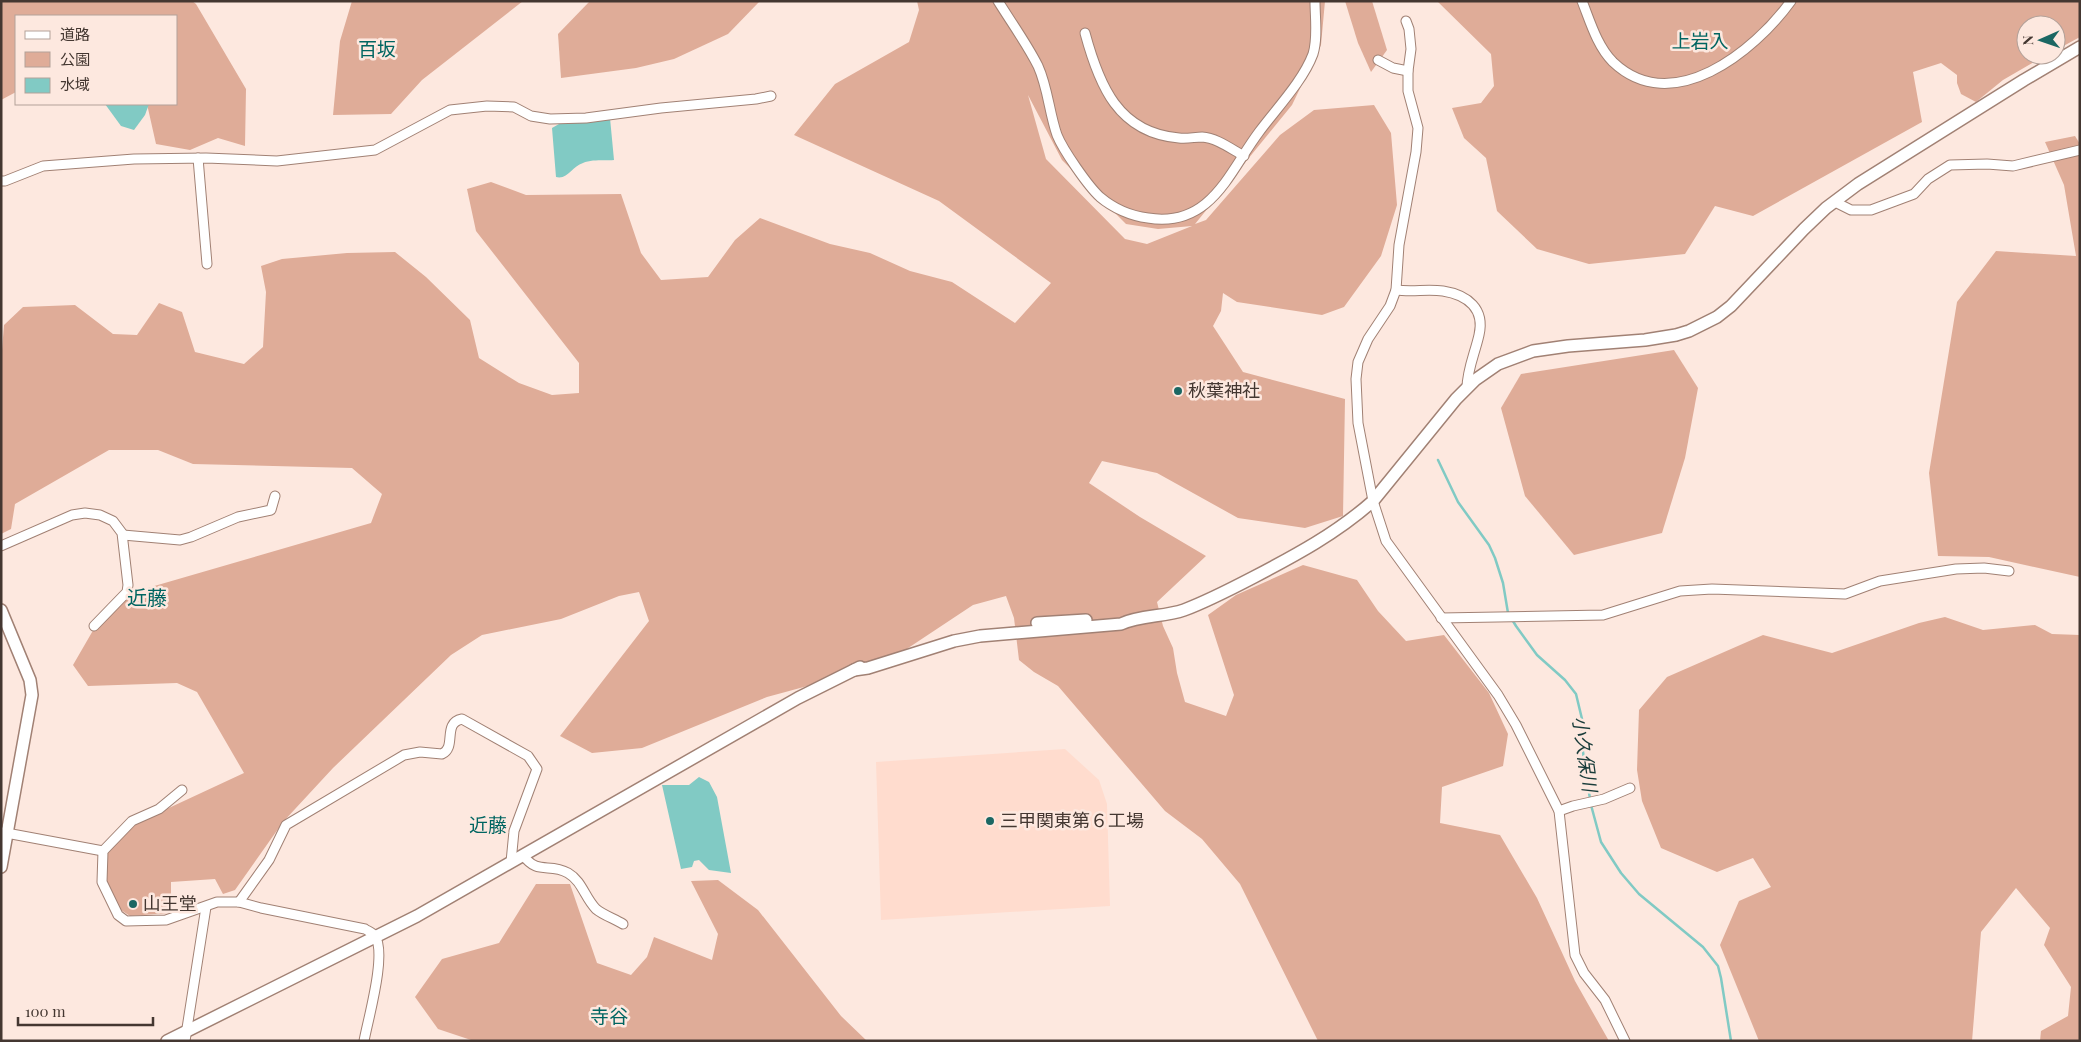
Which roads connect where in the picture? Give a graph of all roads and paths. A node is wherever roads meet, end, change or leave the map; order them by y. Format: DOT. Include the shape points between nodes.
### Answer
graph roads {
  1 [pos="998,1"];
  2 [pos="1315,1"];
  3 [pos="1582,1"];
  4 [pos="1790,1"];
  5 [pos="1406,21"];
  6 [pos="1085,33"];
  7 [pos="2080,46"];
  8 [pos="1378,60"];
  9 [pos="1408,71"];
  10 [pos="771,96"];
  11 [pos="2080,150"];
  12 [pos="1244,156"];
  13 [pos="198,158"];
  14 [pos="1,181"];
  15 [pos="1835,202"];
  16 [pos="207,264"];
  17 [pos="1396,290"];
  18 [pos="1467,388"];
  19 [pos="275,496"];
  20 [pos="1373,501"];
  21 [pos="123,535"];
  22 [pos="1,546"];
  23 [pos="2009,571"];
  24 [pos="1,610"];
  25 [pos="1441,618"];
  26 [pos="94,626"];
  27 [pos="1630,788"];
  28 [pos="182,790"];
  29 [pos="1559,811"];
  30 [pos="4,833"];
  31 [pos="103,851"];
  32 [pos="523,855"];
  33 [pos="511,862"];
  34 [pos="1,867"];
  35 [pos="239,902"];
  36 [pos="206,907"];
  37 [pos="623,924"];
  38 [pos="375,936"];
  39 [pos="185,1036"];
  40 [pos="167,1041"];
  41 [pos="364,1041"];
  42 [pos="1625,1041"];
  1 -- 12 [label="street" via="1037,65 1064,150 1100,197 1119,209 1136,217 1153,219 1172,219 1189,213 1207,203"];
  2 -- 12 [label="street" via="1313,54 1298,81"];
  3 -- 4 [label="street" via="1599,43 1612,61 1630,76 1673,84 1693,79 1757,40"];
  5 -- 9 [label="street" via="1412,49"];
  6 -- 12 [label="street" via="1104,88 1130,120 1141,127 1179,138 1215,140"];
  7 -- 15 [label="street" via="1858,184"];
  8 -- 9 [label="street"];
  9 -- 17 [label="street" via="1408,91 1418,128 1399,245"];
  10 -- 13 [label="street" via="586,118 550,119 531,116 514,107 450,110 375,150 277,161"];
  11 -- 15 [label="street" via="2013,166 1950,165 1928,179 1914,194 1871,210 1851,210"];
  13 -- 14 [label="street" via="44,166"];
  13 -- 16 [label="street"];
  15 -- 18 [label="street" via="1804,229 1731,306 1706,323 1660,338 1524,353 1498,364"];
  17 -- 18 [label="street" via="1443,291 1479,310 1482,319 1480,334"];
  17 -- 20 [label="street" via="1390,306 1368,339 1358,362 1356,378 1358,423"];
  18 -- 20 [label="street"];
  19 -- 21 [label="street" via="271,510 238,517 180,540"];
  20 -- 25 [label="street" via="1386,540"];
  20 -- 32 [label="street" via="1314,545 1182,611 1127,621 1120,618 1008,625 967,631 886,655 798,698"];
  21 -- 22 [label="street" via="113,521 85,513"];
  21 -- 26 [label="street" via="127,592"];
  23 -- 25 [label="street" via="1956,569 1880,581 1845,594 1712,589 1680,591 1603,615 1581,617"];
  24 -- 30 [label="street" via="30,680 32,695"];
  25 -- 29 [label="street" via="1498,695"];
  27 -- 29 [label="street"];
  28 -- 31 [label="street" via="159,809 132,821"];
  29 -- 42 [label="street" via="1575,955 1605,1000"];
  30 -- 31 [label="street"];
  30 -- 34 [label="street"];
  31 -- 36 [label="street" via="102,882 123,920 166,920"];
  32 -- 33 [label="street"];
  32 -- 37 [label="street" via="538,868 553,868 574,877 598,910"];
  33 -- 35 [label="street" via="514,831 537,769 528,756 462,719 451,725 446,752 404,755 286,825 269,860"];
  33 -- 38 [label="street"];
  35 -- 36 [label="street" via="218,902"];
  35 -- 38 [label="street" via="347,924"];
  36 -- 39 [label="street"];
  38 -- 39 [label="street"];
  38 -- 41 [label="street" via="379,965"];
  39 -- 40 [label="street"];
}
